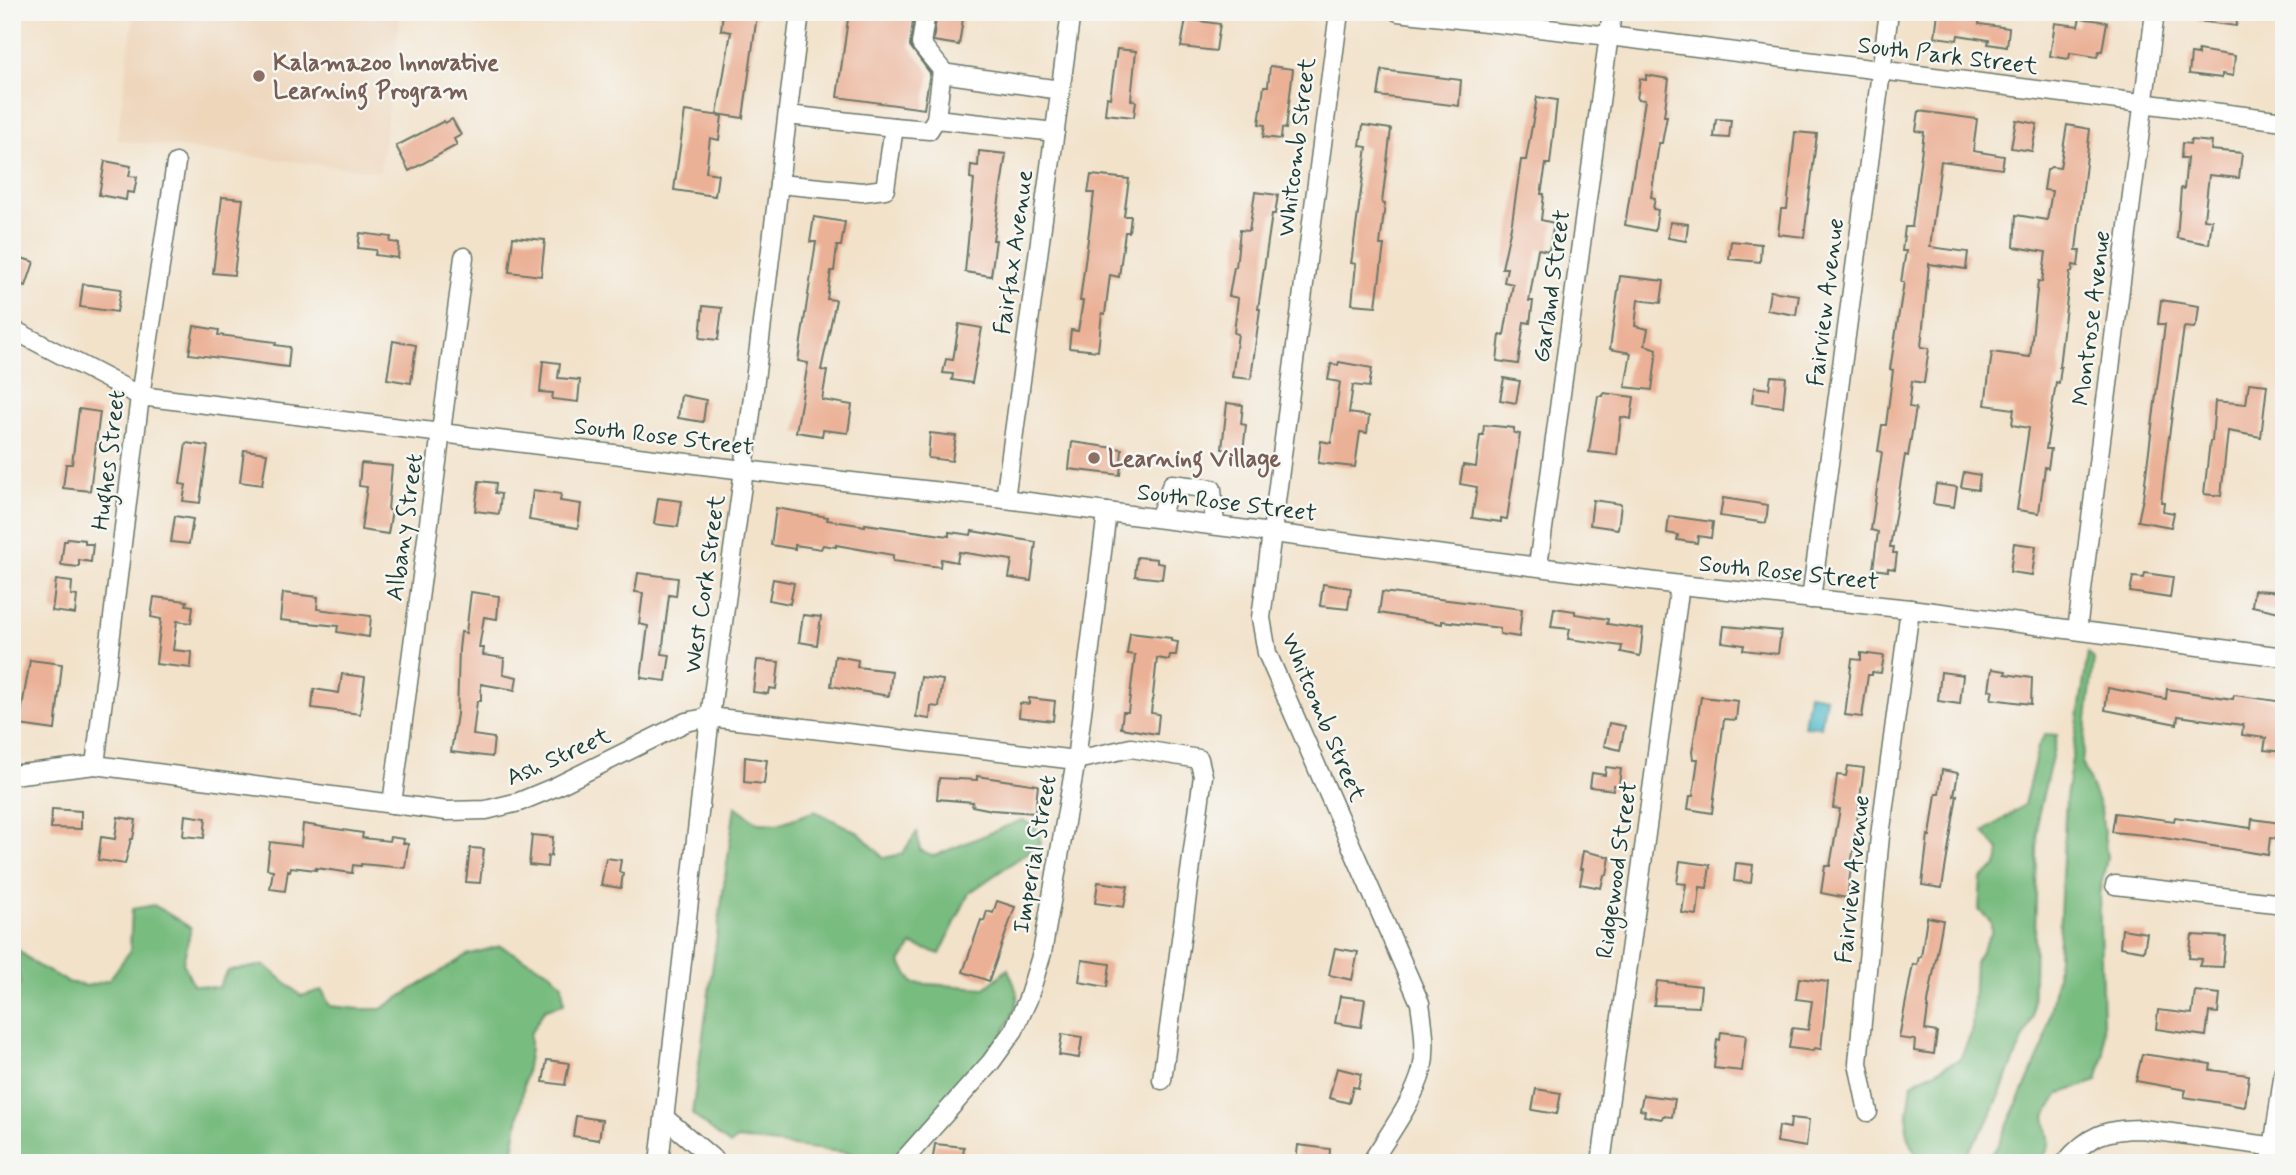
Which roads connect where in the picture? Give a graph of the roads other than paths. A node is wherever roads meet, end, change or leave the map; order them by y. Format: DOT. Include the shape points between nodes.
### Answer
graph roads {
  1 [pos="800,12"];
  2 [pos="926,12"];
  3 [pos="1071,12"];
  4 [pos="1339,12"];
  5 [pos="1398,12"];
  6 [pos="1612,12"];
  7 [pos="1889,12"];
  8 [pos="2155,12"];
  9 [pos="1609,36"];
  10 [pos="1881,71"];
  11 [pos="942,73"];
  12 [pos="1060,90"];
  13 [pos="2143,105"];
  14 [pos="788,114"];
  15 [pos="936,118"];
  16 [pos="2284,121"];
  17 [pos="894,127"];
  18 [pos="1055,132"];
  19 [pos="176,163"];
  20 [pos="779,184"];
  21 [pos="464,257"];
  22 [pos="12,329"];
  23 [pos="140,396"];
  24 [pos="441,434"];
  25 [pos="744,470"];
  26 [pos="1004,499"];
  27 [pos="1107,512"];
  28 [pos="1159,518"];
  29 [pos="1214,525"];
  30 [pos="1270,533"];
  31 [pos="1538,566"];
  32 [pos="1680,585"];
  33 [pos="1811,599"];
  34 [pos="1910,609"];
  35 [pos="2077,630"];
  36 [pos="2284,657"];
  37 [pos="710,718"];
  38 [pos="1076,760"];
  39 [pos="94,765"];
  40 [pos="12,775"];
  41 [pos="392,804"];
  42 [pos="2115,884"];
  43 [pos="2284,905"];
  44 [pos="2284,1071"];
  45 [pos="1162,1080"];
  46 [pos="1868,1112"];
  47 [pos="665,1118"];
  48 [pos="2276,1152"];
  49 [pos="709,1159"];
  50 [pos="902,1162"];
  51 [pos="659,1163"];
  52 [pos="1371,1163"];
  53 [pos="1601,1163"];
  54 [pos="2065,1163"];
  1 -- 14 [label="street, West Cork Street"];
  2 -- 11 [label="street" via="921,44"];
  3 -- 12 [label="street, Fairfax Avenue"];
  4 -- 30 [label="street, Whitcomb Street"];
  5 -- 9 [label="street, South Park Street"];
  6 -- 9 [label="street, Garland Street"];
  7 -- 10 [label="street, Fairview Avenue"];
  8 -- 13 [label="street, Montrose Avenue"];
  9 -- 10 [label="street, South Park Street"];
  9 -- 31 [label="street, Garland Street"];
  10 -- 13 [label="street, South Park Street"];
  10 -- 33 [label="street, Fairview Avenue"];
  11 -- 12 [label="street"];
  11 -- 15 [label="street"];
  12 -- 18 [label="street, Fairfax Avenue"];
  13 -- 16 [label="street, South Park Street"];
  13 -- 35 [label="street, Montrose Avenue"];
  14 -- 17 [label="street"];
  14 -- 20 [label="street, West Cork Street"];
  15 -- 17 [label="street" via="929,130"];
  15 -- 18 [label="street"];
  17 -- 20 [label="street" via="885,189 862,192"];
  18 -- 26 [label="street, Fairfax Avenue"];
  19 -- 23 [label="street, Hughes Street"];
  20 -- 25 [label="street, West Cork Street"];
  21 -- 24 [label="street, Albany Street"];
  22 -- 23 [label="street, South Rose Street"];
  23 -- 24 [label="street, South Rose Street"];
  23 -- 39 [label="street, Hughes Street"];
  24 -- 25 [label="street, South Rose Street"];
  24 -- 41 [label="street, Albany Street"];
  25 -- 26 [label="street, South Rose Street"];
  25 -- 37 [label="street, West Cork Street"];
  26 -- 27 [label="street, South Rose Street"];
  27 -- 28 [label="street, South Rose Street"];
  27 -- 38 [label="street, Imperial Street"];
  28 -- 29 [label="street, South Rose Street"];
  28 -- 29 [label="street" via="1172,484 1212,489"];
  29 -- 30 [label="street, South Rose Street"];
  30 -- 31 [label="street, South Rose Street"];
  30 -- 52 [label="street, Whitcomb Street" via="1261,618 1267,653 1420,1003 1425,1038 1420,1074"];
  31 -- 32 [label="street, South Rose Street"];
  32 -- 33 [label="street, South Rose Street"];
  32 -- 53 [label="street, Ridgewood Street"];
  33 -- 34 [label="street, South Rose Street"];
  34 -- 35 [label="street, South Rose Street"];
  34 -- 46 [label="street, Fairview Avenue" via="1880,836 1858,1063"];
  35 -- 36 [label="street, South Rose Street"];
  37 -- 38 [label="street, Ash Street"];
  37 -- 41 [label="street, Ash Street" via="686,722 519,802 468,811"];
  37 -- 47 [label="street, West Cork Street"];
  38 -- 45 [label="street, Ash Street" via="1131,748 1199,759 1203,776"];
  38 -- 50 [label="street, Imperial Street" via="1042,953 1028,999 1014,1030 991,1062"];
  39 -- 40 [label="street, Ash Street"];
  39 -- 41 [label="street, Ash Street"];
  42 -- 43 [label="street"];
  44 -- 48 [label="street"];
  47 -- 49 [label="street"];
  47 -- 51 [label="street, West Cork Street"];
  48 -- 54 [label="street" via="2142,1129 2107,1131 2092,1138"];
}
